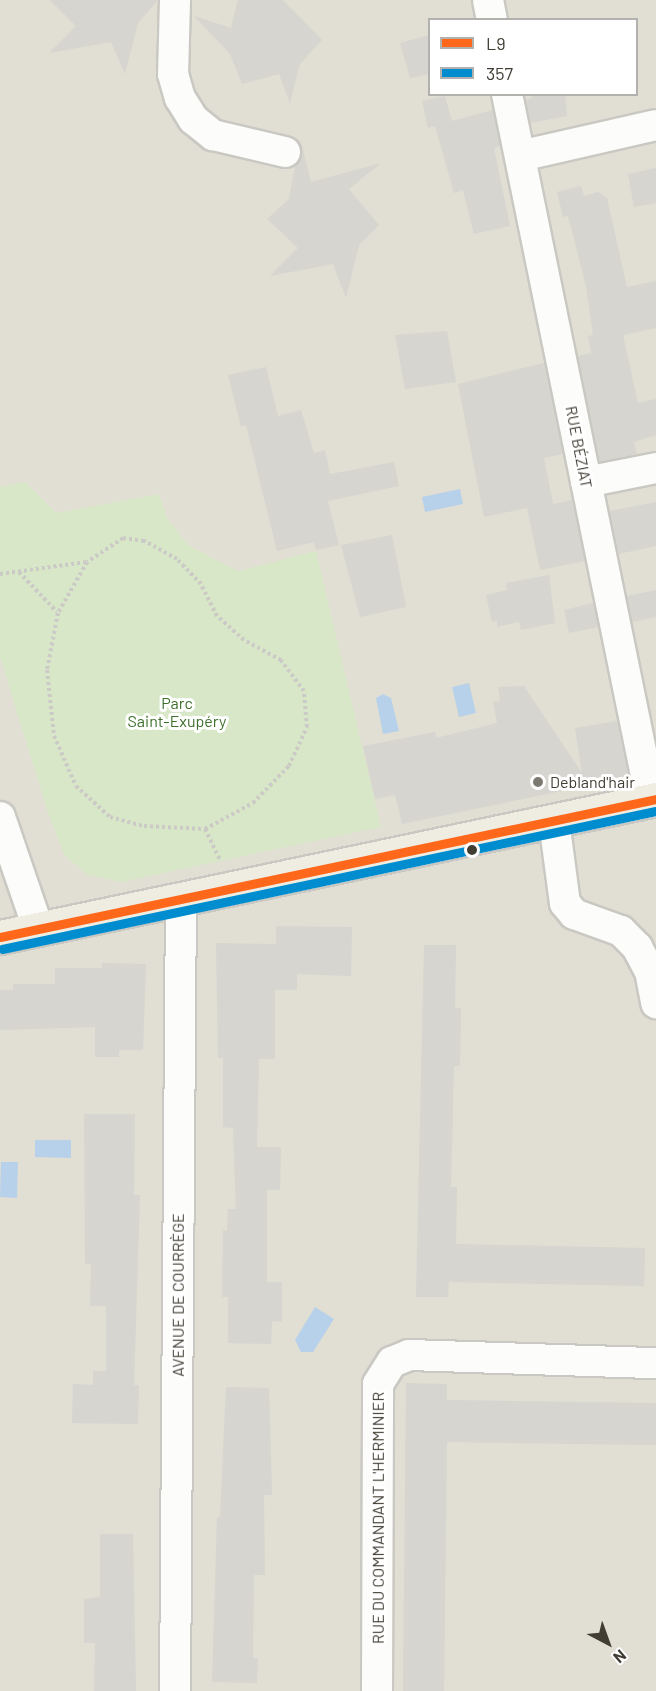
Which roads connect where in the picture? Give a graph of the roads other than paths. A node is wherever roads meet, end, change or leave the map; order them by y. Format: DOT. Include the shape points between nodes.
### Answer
graph roads {
  1 [pos="175,0"];
  2 [pos="488,0"];
  3 [pos="492,18"];
  4 [pos="507,96"];
  5 [pos="656,125"];
  6 [pos="285,152"];
  7 [pos="520,156"];
  8 [pos="656,468"];
  9 [pos="586,482"];
  10 [pos="654,800"];
  11 [pos="0,817"];
  12 [pos="554,821"];
  13 [pos="181,900"];
  14 [pos="38,928"];
  15 [pos="0,937"];
  16 [pos="656,1003"];
  17 [pos="656,1363"];
  18 [pos="175,1691"];
  19 [pos="377,1691"];
  1 -- 6 [label="street" via="173,74 180,98 193,119 213,135"];
  2 -- 3 [label="street"];
  4 -- 7 [label="street, RUE BÉZIAT"];
  5 -- 7 [label="street"];
  7 -- 9 [label="street, RUE BÉZIAT"];
  8 -- 9 [label="street"];
  9 -- 10 [label="street, RUE BÉZIAT"];
  10 -- 12 [label="main road"];
  11 -- 14 [label="street"];
  12 -- 13 [label="main road"];
  12 -- 16 [label="street" via="565,903 574,914 621,931 638,947 650,971"];
  13 -- 14 [label="main road"];
  13 -- 18 [label="street, AVENUE DE COURRÈGE"];
  14 -- 15 [label="main road"];
  17 -- 19 [label="street, RUE DU COMMANDANT L'HERMINIER" via="409,1355 392,1362 378,1384"];
}
